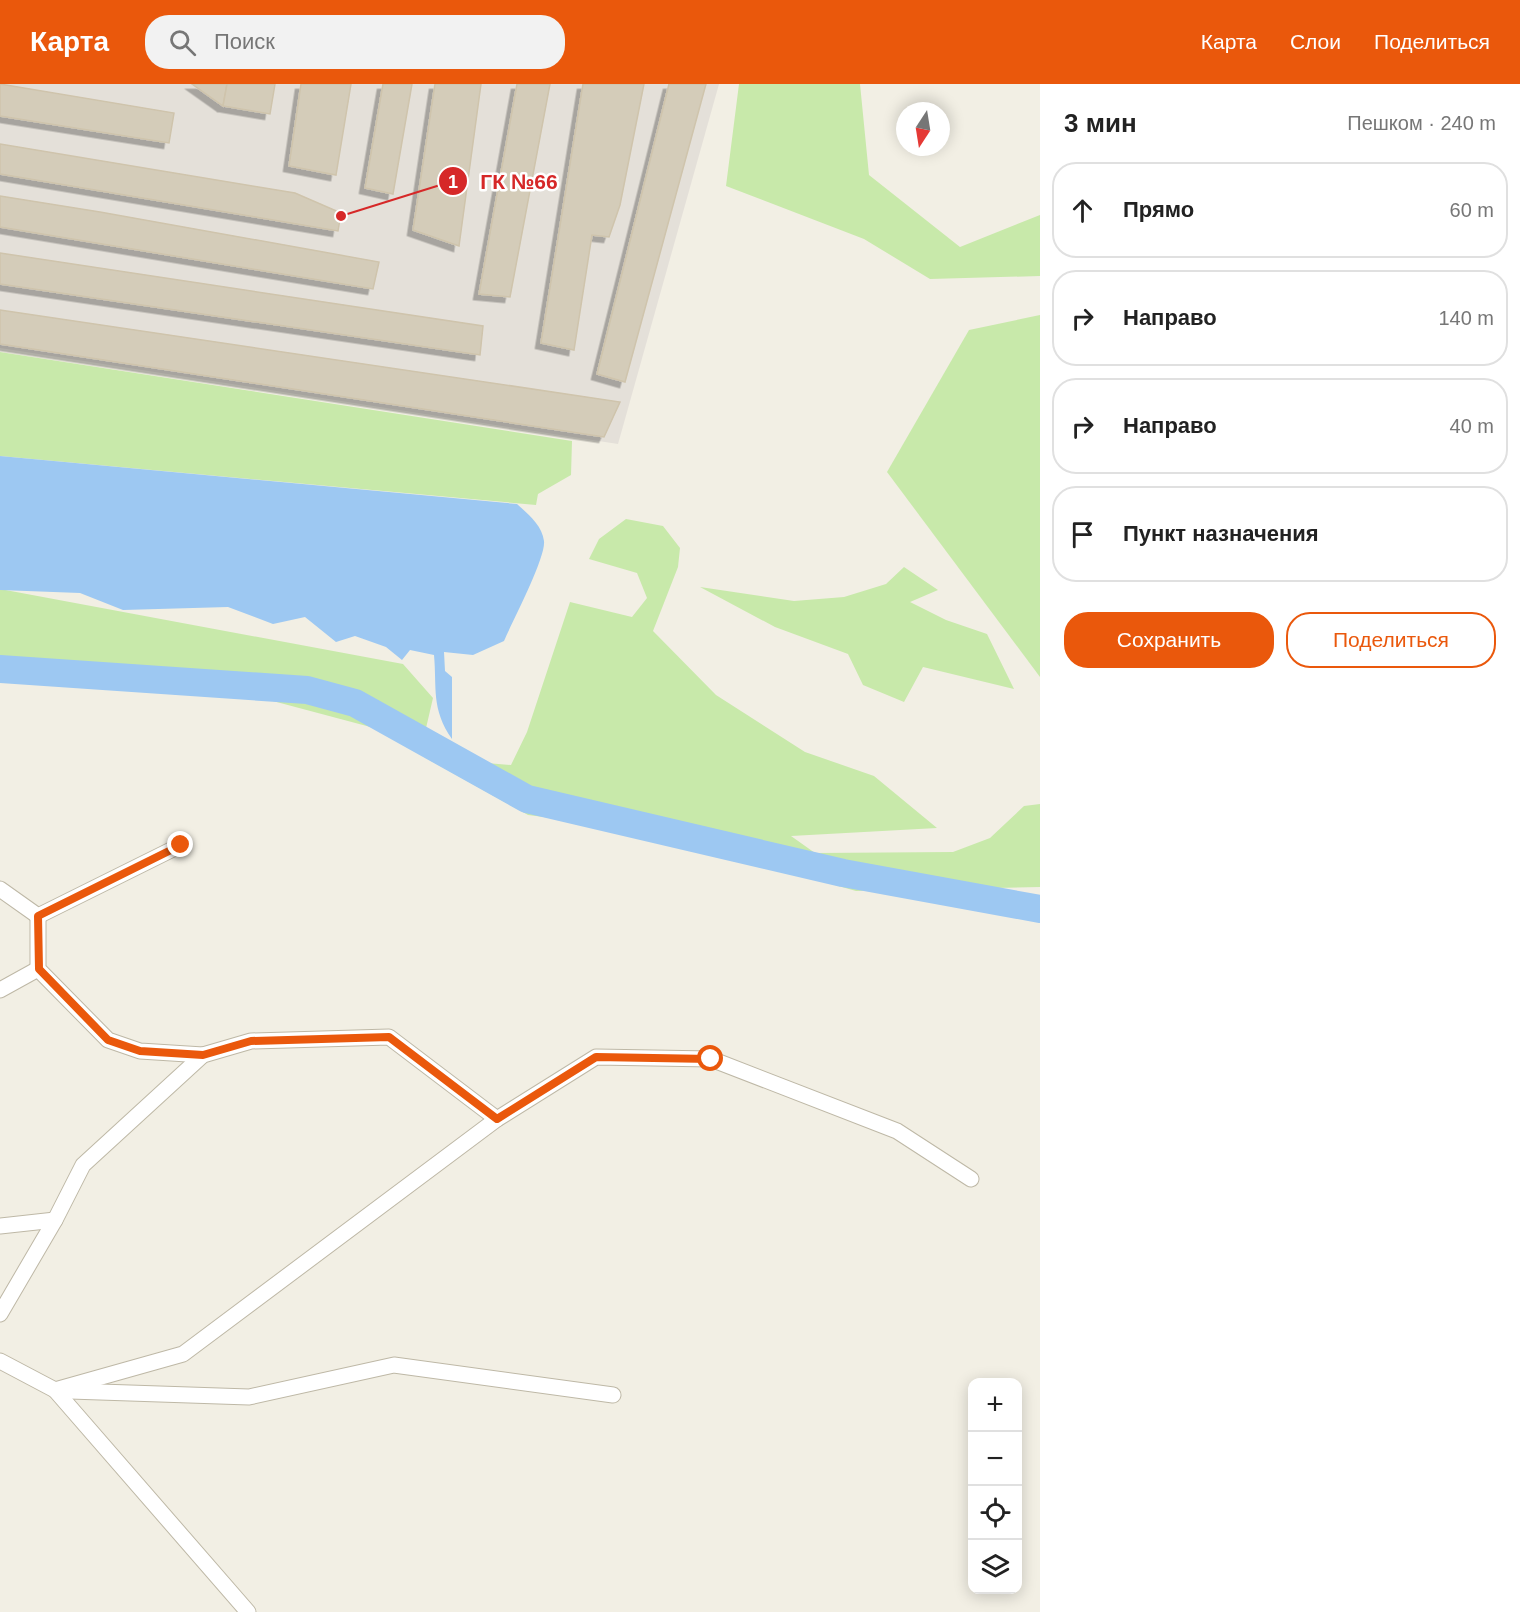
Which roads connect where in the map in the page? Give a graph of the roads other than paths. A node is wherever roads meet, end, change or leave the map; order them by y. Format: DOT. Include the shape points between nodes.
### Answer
graph roads {
  1 [pos="181,845"];
  2 [pos="0,889"];
  3 [pos="38,916"];
  4 [pos="39,969"];
  5 [pos="0,990"];
  6 [pos="203,1055"];
  7 [pos="497,1119"];
  8 [pos="970,1179"];
  9 [pos="55,1220"];
  10 [pos="0,1226"];
  11 [pos="0,1314"];
  12 [pos="0,1361"];
  13 [pos="55,1390"];
  14 [pos="613,1395"];
  15 [pos="248,1612"];
  1 -- 3 [label="lane"];
  2 -- 3 [label="lane"];
  3 -- 4 [label="lane"];
  4 -- 5 [label="lane"];
  4 -- 6 [label="lane" via="108,1040 140,1051"];
  6 -- 7 [label="lane" via="251,1041 389,1037"];
  6 -- 9 [label="lane" via="83,1165"];
  7 -- 8 [label="lane" via="596,1057 711,1059 897,1131"];
  7 -- 13 [label="lane" via="183,1354"];
  9 -- 10 [label="lane"];
  9 -- 11 [label="lane"];
  12 -- 13 [label="lane"];
  13 -- 14 [label="lane" via="249,1397 394,1365"];
  13 -- 15 [label="lane"];
}
